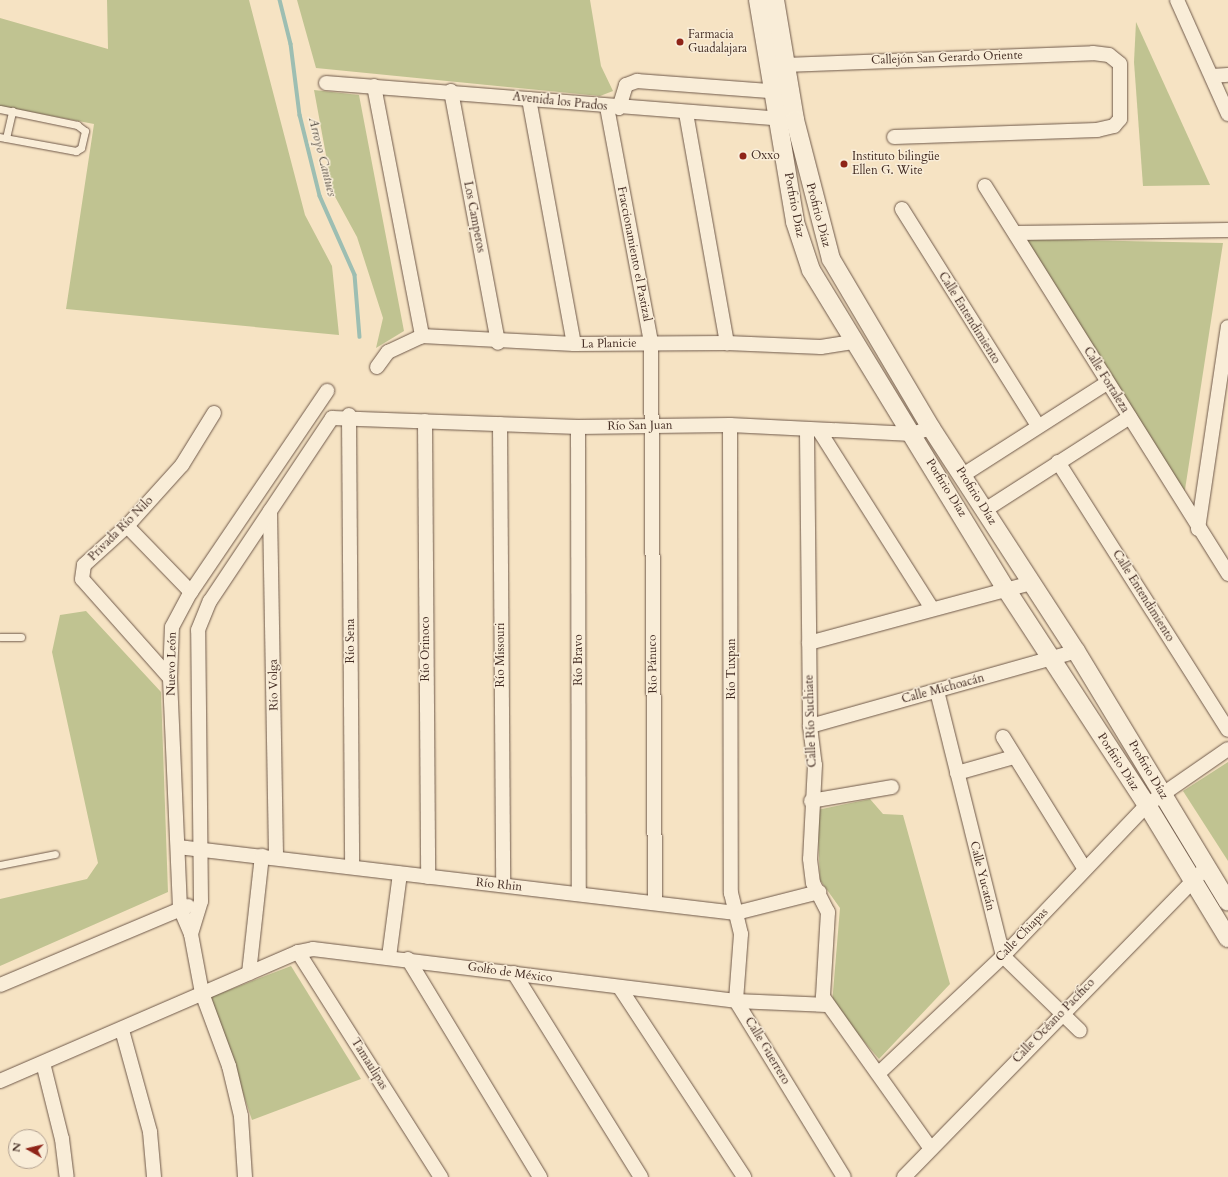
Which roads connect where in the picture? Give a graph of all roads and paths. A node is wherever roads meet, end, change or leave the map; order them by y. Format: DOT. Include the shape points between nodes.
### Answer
graph roads {
  1 [pos="758,0"];
  2 [pos="775,0"];
  3 [pos="1177,0"];
  4 [pos="785,65"];
  5 [pos="1228,75"];
  6 [pos="1212,76"];
  7 [pos="326,83"];
  8 [pos="374,86"];
  9 [pos="451,91"];
  10 [pos="772,91"];
  11 [pos="790,92"];
  12 [pos="529,99"];
  13 [pos="613,107"];
  14 [pos="0,109"];
  15 [pos="12,111"];
  16 [pos="686,113"];
  17 [pos="1228,114"];
  18 [pos="786,119"];
  19 [pos="3,137"];
  20 [pos="894,137"];
  21 [pos="985,186"];
  22 [pos="902,209"];
  23 [pos="1228,230"];
  24 [pos="1016,233"];
  25 [pos="1228,327"];
  26 [pos="422,336"];
  27 [pos="853,342"];
  28 [pos="498,343"];
  29 [pos="651,343"];
  30 [pos="727,343"];
  31 [pos="574,344"];
  32 [pos="377,367"];
  33 [pos="1107,383"];
  34 [pos="327,391"];
  35 [pos="314,410"];
  36 [pos="214,413"];
  37 [pos="349,416"];
  38 [pos="1130,417"];
  39 [pos="332,418"];
  40 [pos="425,421"];
  41 [pos="500,424"];
  42 [pos="730,425"];
  43 [pos="578,426"];
  44 [pos="654,426"];
  45 [pos="1038,426"];
  46 [pos="931,428"];
  47 [pos="813,432"];
  48 [pos="912,434"];
  49 [pos="1058,462"];
  50 [pos="963,475"];
  51 [pos="985,510"];
  52 [pos="270,511"];
  53 [pos="127,526"];
  54 [pos="1198,529"];
  55 [pos="1228,574"];
  56 [pos="1032,583"];
  57 [pos="1006,590"];
  58 [pos="191,592"];
  59 [pos="931,607"];
  60 [pos="0,636"];
  61 [pos="21,637"];
  62 [pos="809,643"];
  63 [pos="1076,651"];
  64 [pos="1051,660"];
  65 [pos="170,678"];
  66 [pos="936,691"];
  67 [pos="810,726"];
  68 [pos="1228,730"];
  69 [pos="1003,737"];
  70 [pos="1228,748"];
  71 [pos="1014,757"];
  72 [pos="957,772"];
  73 [pos="892,787"];
  74 [pos="1161,793"];
  75 [pos="811,801"];
  76 [pos="1147,805"];
  77 [pos="178,847"];
  78 [pos="202,849"];
  79 [pos="55,854"];
  80 [pos="262,856"];
  81 [pos="276,858"];
  82 [pos="0,865"];
  83 [pos="352,866"];
  84 [pos="1206,867"];
  85 [pos="1085,869"];
  86 [pos="400,874"];
  87 [pos="428,877"];
  88 [pos="1193,881"];
  89 [pos="503,885"];
  90 [pos="819,892"];
  91 [pos="579,894"];
  92 [pos="201,902"];
  93 [pos="655,902"];
  94 [pos="1228,902"];
  95 [pos="180,908"];
  96 [pos="736,913"];
  97 [pos="192,934"];
  98 [pos="1228,938"];
  99 [pos="298,952"];
  100 [pos="1003,956"];
  101 [pos="389,957"];
  102 [pos="408,959"];
  103 [pos="249,973"];
  104 [pos="514,973"];
  105 [pos="0,985"];
  106 [pos="620,988"];
  107 [pos="202,993"];
  108 [pos="736,1002"];
  109 [pos="826,1005"];
  110 [pos="1062,1012"];
  111 [pos="122,1030"];
  112 [pos="1080,1031"];
  113 [pos="43,1063"];
  114 [pos="879,1073"];
  115 [pos="0,1081"];
  116 [pos="931,1149"];
  117 [pos="67,1177"];
  118 [pos="154,1177"];
  119 [pos="244,1177"];
  120 [pos="440,1177"];
  121 [pos="540,1177"];
  122 [pos="641,1177"];
  123 [pos="744,1177"];
  124 [pos="844,1177"];
  125 [pos="904,1177"];
  1 -- 10 [label="street, Porfirio Díaz"];
  2 -- 4 [label="street"];
  3 -- 6 [label="street"];
  4 -- 11 [label="street, Profirio Díaz"];
  4 -- 20 [label="street, Callejón San Gerardo Oriente" via="1109,55 1120,64 1120,119 1114,126 1098,130"];
  5 -- 6 [label="street"];
  6 -- 17 [label="street"];
  7 -- 8 [label="street, Avenida los Prados"];
  8 -- 9 [label="street, Avenida los Prados"];
  8 -- 26 [label="street"];
  9 -- 12 [label="street, Avenida los Prados"];
  9 -- 28 [label="street, Los Camperos"];
  10 -- 11 [label="street"];
  10 -- 13 [label="street" via="637,81 626,85"];
  10 -- 18 [label="street, Porfirio Díaz"];
  11 -- 18 [label="street, Profirio Díaz"];
  12 -- 13 [label="street, Avenida los Prados"];
  12 -- 31 [label="street"];
  13 -- 16 [label="street, Avenida los Prados"];
  13 -- 29 [label="street, Fraccionamiento el Pastizal"];
  14 -- 15 [label="lane"];
  15 -- 19 [label="lane"];
  15 -- 19 [label="lane" via="77,125 85,131 81,148 76,151"];
  16 -- 18 [label="street, Avenida los Prados"];
  16 -- 30 [label="street"];
  18 -- 27 [label="street, Porfirio Díaz" via="804,253"];
  18 -- 46 [label="street, Profirio Díaz" via="831,259"];
  21 -- 24 [label="street, Calle Fortaleza"];
  22 -- 45 [label="street, Calle Entendimiento"];
  23 -- 24 [label="street"];
  24 -- 33 [label="street, Calle Fortaleza"];
  25 -- 54 [label="street"];
  26 -- 28 [label="street, La Planicie"];
  26 -- 32 [label="street" via="388,352"];
  27 -- 30 [label="street, La Planicie" via="821,347"];
  27 -- 48 [label="street, Porfirio Díaz"];
  28 -- 31 [label="street, La Planicie"];
  29 -- 30 [label="street, La Planicie"];
  29 -- 31 [label="street, La Planicie"];
  29 -- 44 [label="street, Fraccionamiento el Pastizal"];
  33 -- 38 [label="street, Calle Fortaleza"];
  33 -- 45 [label="street"];
  34 -- 35 [label="street, Nuevo León"];
  35 -- 39 [label="street"];
  35 -- 58 [label="street, Nuevo León"];
  36 -- 53 [label="street, Privada Río Nilo" via="182,465"];
  37 -- 39 [label="street"];
  37 -- 40 [label="street, Río San Juan"];
  37 -- 83 [label="street, Río Sena"];
  38 -- 49 [label="street"];
  38 -- 54 [label="street, Calle Fortaleza"];
  39 -- 52 [label="street, Nuevo León"];
  40 -- 41 [label="street, Río San Juan"];
  40 -- 87 [label="street, Río Orinoco"];
  41 -- 43 [label="street, Río San Juan"];
  41 -- 89 [label="street, Río Missouri"];
  42 -- 44 [label="street, Río San Juan"];
  42 -- 47 [label="street, Río San Juan"];
  42 -- 96 [label="street, Río Tuxpan" via="731,893"];
  43 -- 44 [label="street, Río San Juan"];
  43 -- 91 [label="street, Río Bravo"];
  44 -- 93 [label="street, Río Pánuco"];
  45 -- 50 [label="street"];
  46 -- 48 [label="street, Río San Juan"];
  46 -- 50 [label="street, Profirio Díaz"];
  47 -- 48 [label="street, Río San Juan"];
  47 -- 59 [label="street"];
  47 -- 62 [label="street, Calle Río Suchiate"];
  48 -- 57 [label="street, Porfirio Díaz"];
  49 -- 51 [label="street"];
  49 -- 68 [label="street, Calle Entendimiento"];
  50 -- 51 [label="street, Profirio Díaz"];
  51 -- 56 [label="street, Profirio Díaz"];
  52 -- 78 [label="street, Nuevo León" via="210,601 198,630"];
  52 -- 81 [label="street, Río Volga"];
  53 -- 58 [label="street"];
  53 -- 65 [label="street, Privada Río Nilo" via="84,565 82,579 86,589"];
  54 -- 55 [label="street, Calle Fortaleza"];
  56 -- 57 [label="street"];
  56 -- 63 [label="street, Profirio Díaz"];
  57 -- 59 [label="street"];
  57 -- 64 [label="street, Porfirio Díaz"];
  58 -- 65 [label="street, Nuevo León" via="172,627"];
  59 -- 62 [label="street"];
  60 -- 61 [label="lane"];
  62 -- 67 [label="street, Calle Río Suchiate"];
  63 -- 64 [label="street, Calle Michoacán"];
  63 -- 74 [label="street, Profirio Díaz"];
  64 -- 66 [label="street, Calle Michoacán"];
  64 -- 76 [label="street, Porfirio Díaz"];
  65 -- 77 [label="street, Nuevo León"];
  66 -- 67 [label="street, Calle Michoacán"];
  66 -- 72 [label="street, Calle Yucatán"];
  67 -- 75 [label="street, Calle Río Suchiate" via="815,765"];
  69 -- 71 [label="street"];
  70 -- 74 [label="street, Calle Chiapas"];
  71 -- 72 [label="street"];
  71 -- 85 [label="street"];
  72 -- 100 [label="street, Calle Yucatán"];
  73 -- 75 [label="street"];
  74 -- 76 [label="street, Calle Chiapas"];
  74 -- 84 [label="street, Profirio Díaz"];
  75 -- 90 [label="street, Calle Río Suchiate" via="811,872"];
  76 -- 85 [label="street, Calle Chiapas"];
  76 -- 88 [label="street, Porfirio Díaz"];
  77 -- 78 [label="street, Río Rhin"];
  77 -- 95 [label="street, Nuevo León"];
  78 -- 80 [label="street, Río Rhin"];
  78 -- 92 [label="street, Nuevo León"];
  79 -- 82 [label="lane"];
  80 -- 81 [label="street, Río Rhin"];
  80 -- 103 [label="street"];
  81 -- 83 [label="street, Río Rhin"];
  83 -- 86 [label="street, Río Rhin"];
  84 -- 88 [label="street, Calle Océano Pacífico"];
  84 -- 94 [label="street, Profirio Díaz"];
  85 -- 100 [label="street, Calle Chiapas"];
  86 -- 87 [label="street, Río Rhin"];
  86 -- 101 [label="street"];
  87 -- 89 [label="street, Río Rhin"];
  88 -- 98 [label="street, Porfirio Díaz"];
  88 -- 110 [label="street, Calle Océano Pacífico"];
  89 -- 91 [label="street, Río Rhin"];
  90 -- 96 [label="street, Río Rhin"];
  90 -- 109 [label="street, Calle Río Suchiate" via="828,912 822,989"];
  91 -- 93 [label="street, Río Rhin"];
  92 -- 95 [label="street"];
  92 -- 97 [label="street, Nuevo León"];
  93 -- 96 [label="street, Río Rhin"];
  95 -- 97 [label="street, Nuevo León"];
  95 -- 105 [label="street"];
  96 -- 108 [label="street" via="741,934"];
  97 -- 107 [label="street, Nuevo León"];
  99 -- 101 [label="street, Golfo de México" via="330,950"];
  99 -- 103 [label="street, Golfo de México"];
  99 -- 120 [label="street, Tamaulipas"];
  100 -- 110 [label="street"];
  100 -- 114 [label="street, Calle Chiapas"];
  101 -- 102 [label="street, Golfo de México"];
  102 -- 104 [label="street, Golfo de México"];
  102 -- 121 [label="street"];
  103 -- 107 [label="street, Golfo de México"];
  104 -- 106 [label="street, Golfo de México"];
  104 -- 122 [label="street"];
  106 -- 108 [label="street, Golfo de México"];
  106 -- 123 [label="street"];
  107 -- 111 [label="street, Golfo de México"];
  107 -- 119 [label="street, Nuevo León" via="229,1066 241,1116"];
  108 -- 109 [label="street, Golfo de México"];
  108 -- 124 [label="street, Calle Guerrero"];
  109 -- 114 [label="street"];
  110 -- 112 [label="street"];
  110 -- 116 [label="street, Calle Océano Pacífico"];
  111 -- 113 [label="street, Golfo de México"];
  111 -- 118 [label="street" via="150,1132"];
  113 -- 115 [label="street, Golfo de México"];
  113 -- 117 [label="street" via="62,1139"];
  114 -- 116 [label="street"];
  116 -- 125 [label="street, Calle Océano Pacífico"];
}
